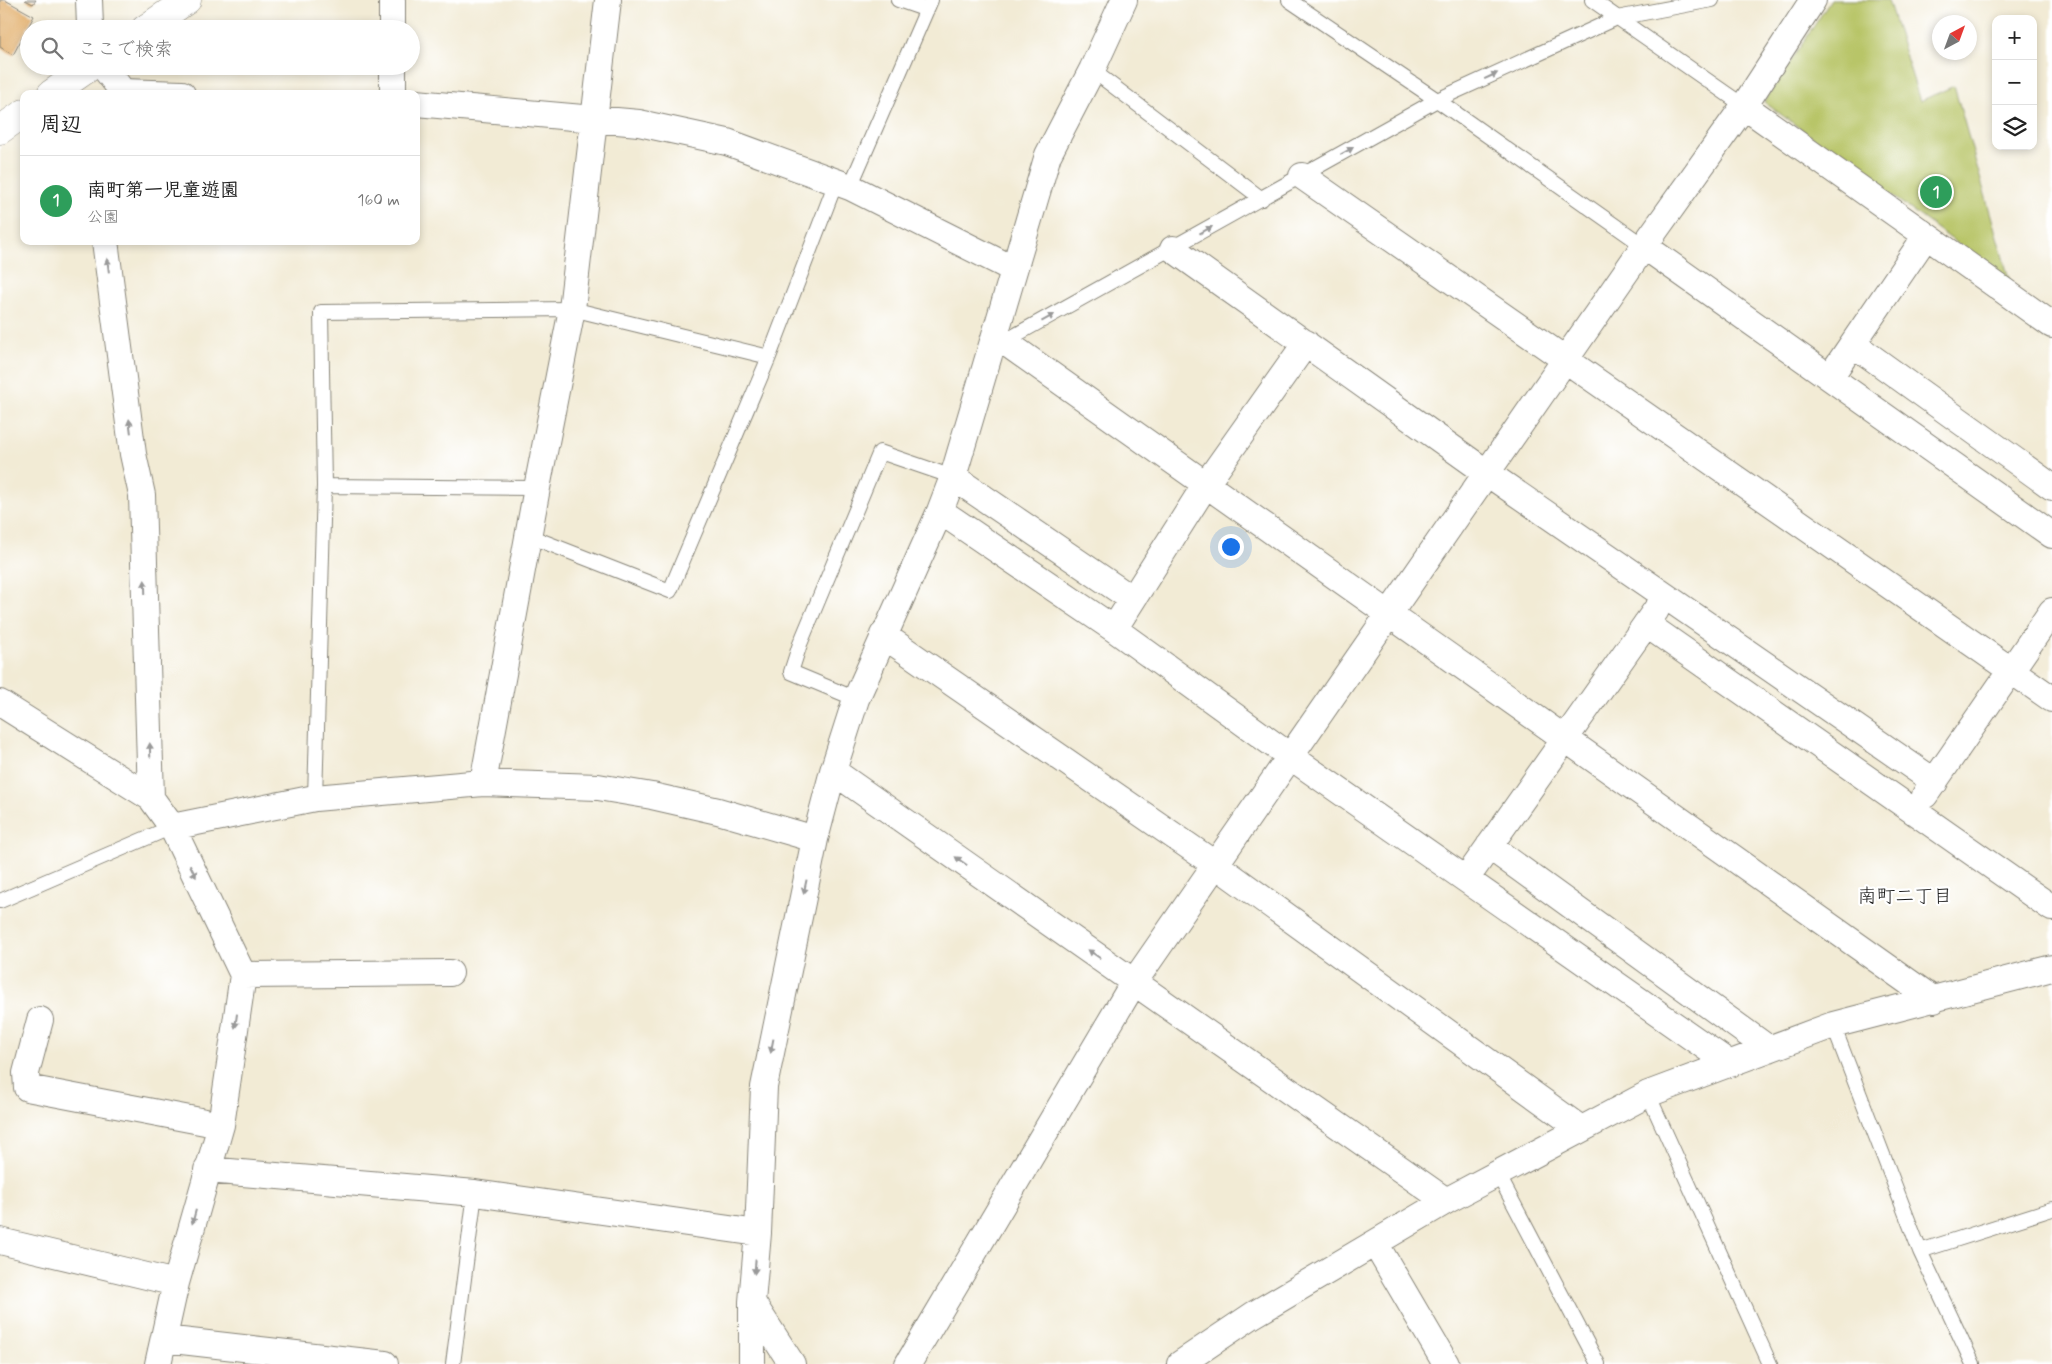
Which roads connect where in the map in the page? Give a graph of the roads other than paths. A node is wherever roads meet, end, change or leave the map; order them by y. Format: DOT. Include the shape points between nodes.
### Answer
graph roads {
  1 [pos="89,0"];
  2 [pos="187,0"];
  3 [pos="392,0"];
  4 [pos="608,0"];
  5 [pos="898,0"];
  6 [pos="1124,0"];
  7 [pos="1289,0"];
  8 [pos="1592,0"];
  9 [pos="1712,0"];
  10 [pos="1813,0"];
  11 [pos="929,5"];
  12 [pos="1617,18"];
  13 [pos="90,20"];
  14 [pos="158,20"];
  15 [pos="392,20"];
  16 [pos="1092,70"];
  17 [pos="110,75"];
  18 [pos="393,75"];
  19 [pos="121,90"];
  20 [pos="393,90"];
  21 [pos="1437,100"];
  22 [pos="420,103"];
  23 [pos="1744,106"];
  24 [pos="20,116"];
  25 [pos="595,119"];
  26 [pos="0,130"];
  27 [pos="1302,176"];
  28 [pos="843,184"];
  29 [pos="1262,199"];
  30 [pos="1926,236"];
  31 [pos="106,245"];
  32 [pos="1644,246"];
  33 [pos="1174,248"];
  34 [pos="1013,269"];
  35 [pos="572,309"];
  36 [pos="2052,325"];
  37 [pos="1000,338"];
  38 [pos="1306,343"];
  39 [pos="1853,344"];
  40 [pos="769,357"];
  41 [pos="1566,361"];
  42 [pos="1830,377"];
  43 [pos="1486,473"];
  44 [pos="953,477"];
  45 [pos="1206,484"];
  46 [pos="324,486"];
  47 [pos="2052,487"];
  48 [pos="537,488"];
  49 [pos="940,511"];
  50 [pos="2052,535"];
  51 [pos="529,536"];
  52 [pos="1666,596"];
  53 [pos="1132,599"];
  54 [pos="2052,611"];
  55 [pos="1390,614"];
  56 [pos="1646,624"];
  57 [pos="1114,629"];
  58 [pos="883,635"];
  59 [pos="2011,670"];
  60 [pos="856,699"];
  61 [pos="2052,699"];
  62 [pos="0,703"];
  63 [pos="1566,738"];
  64 [pos="1291,757"];
  65 [pos="832,771"];
  66 [pos="483,782"];
  67 [pos="1934,782"];
  68 [pos="151,798"];
  69 [pos="315,798"];
  70 [pos="1914,812"];
  71 [pos="172,827"];
  72 [pos="815,839"];
  73 [pos="1489,846"];
  74 [pos="1216,865"];
  75 [pos="1466,879"];
  76 [pos="0,901"];
  77 [pos="2052,908"];
  78 [pos="2052,968"];
  79 [pos="450,973"];
  80 [pos="243,975"];
  81 [pos="1134,982"];
  82 [pos="1934,1000"];
  83 [pos="40,1020"];
  84 [pos="1832,1025"];
  85 [pos="1769,1049"];
  86 [pos="1730,1064"];
  87 [pos="1648,1094"];
  88 [pos="221,1125"];
  89 [pos="1581,1130"];
  90 [pos="207,1170"];
  91 [pos="1498,1174"];
  92 [pos="475,1193"];
  93 [pos="1446,1201"];
  94 [pos="2052,1208"];
  95 [pos="758,1233"];
  96 [pos="0,1241"];
  97 [pos="1375,1244"];
  98 [pos="1920,1252"];
  99 [pos="176,1283"];
  100 [pos="752,1302"];
  101 [pos="164,1339"];
  102 [pos="158,1364"];
  103 [pos="385,1364"];
  104 [pos="453,1364"];
  105 [pos="752,1364"];
  106 [pos="792,1364"];
  107 [pos="908,1364"];
  108 [pos="1180,1364"];
  109 [pos="1446,1364"];
  110 [pos="1598,1364"];
  111 [pos="1770,1364"];
  112 [pos="1973,1364"];
  1 -- 13 [label="street"];
  2 -- 14 [label="street"];
  3 -- 15 [label="street"];
  4 -- 25 [label="street"];
  5 -- 11 [label="lane"];
  6 -- 16 [label="street"];
  7 -- 21 [label="lane"];
  8 -- 12 [label="lane"];
  9 -- 12 [label="lane"];
  10 -- 23 [label="street"];
  11 -- 28 [label="lane"];
  21 -- 12 [label="lane, one-way"];
  12 -- 23 [label="lane"];
  16 -- 29 [label="lane"];
  16 -- 34 [label="street" via="1048,154"];
  17 -- 19 [label="street"];
  18 -- 20 [label="street"];
  27 -- 21 [label="lane, one-way"];
  21 -- 32 [label="lane"];
  22 -- 25 [label="street"];
  23 -- 30 [label="street"];
  23 -- 32 [label="street"];
  24 -- 26 [label="street"];
  25 -- 28 [label="street" via="638,123 727,142"];
  25 -- 35 [label="street"];
  27 -- 29 [label="lane"];
  27 -- 41 [label="street"];
  28 -- 34 [label="street"];
  28 -- 40 [label="lane"];
  33 -- 29 [label="lane, one-way"];
  30 -- 36 [label="street"];
  30 -- 39 [label="street"];
  68 -- 31 [label="street, one-way" via="142,495 133,454"];
  32 -- 41 [label="street"];
  32 -- 42 [label="street"];
  37 -- 33 [label="lane, one-way"];
  33 -- 38 [label="street"];
  34 -- 37 [label="street"];
  35 -- 40 [label="lane"];
  35 -- 46 [label="lane" via="321,312"];
  35 -- 48 [label="street"];
  37 -- 44 [label="street"];
  37 -- 45 [label="street"];
  38 -- 43 [label="street"];
  38 -- 45 [label="street"];
  39 -- 42 [label="street"];
  39 -- 47 [label="street"];
  40 -- 51 [label="lane" via="670,591"];
  41 -- 43 [label="street"];
  41 -- 59 [label="street"];
  42 -- 50 [label="street"];
  43 -- 52 [label="street"];
  43 -- 55 [label="street"];
  44 -- 49 [label="street"];
  44 -- 53 [label="street"];
  44 -- 60 [label="lane" via="880,452 791,672"];
  45 -- 53 [label="street"];
  45 -- 55 [label="street"];
  46 -- 48 [label="lane"];
  46 -- 69 [label="lane"];
  48 -- 51 [label="street"];
  49 -- 57 [label="street"];
  49 -- 58 [label="street"];
  51 -- 66 [label="street"];
  52 -- 56 [label="street"];
  52 -- 67 [label="street"];
  53 -- 57 [label="street"];
  54 -- 59 [label="street"];
  55 -- 63 [label="street"];
  55 -- 64 [label="street"];
  56 -- 63 [label="street"];
  56 -- 70 [label="street"];
  57 -- 64 [label="street"];
  58 -- 60 [label="street"];
  58 -- 74 [label="street"];
  59 -- 61 [label="street"];
  59 -- 67 [label="street"];
  60 -- 65 [label="street"];
  62 -- 68 [label="street"];
  63 -- 73 [label="street"];
  63 -- 82 [label="street"];
  64 -- 74 [label="street"];
  64 -- 75 [label="street"];
  65 -- 72 [label="street"];
  81 -- 65 [label="street, one-way"];
  66 -- 69 [label="street"];
  66 -- 72 [label="street" via="598,787 652,796"];
  67 -- 70 [label="street"];
  68 -- 71 [label="street"];
  69 -- 71 [label="street"];
  70 -- 77 [label="street"];
  71 -- 76 [label="lane"];
  71 -- 80 [label="street, one-way"];
  72 -- 95 [label="street, one-way" via="764,1086"];
  73 -- 75 [label="street"];
  73 -- 85 [label="street"];
  74 -- 81 [label="street"];
  74 -- 89 [label="street"];
  75 -- 86 [label="street"];
  78 -- 82 [label="street"];
  79 -- 80 [label="street"];
  80 -- 88 [label="street, one-way"];
  81 -- 93 [label="street"];
  81 -- 107 [label="street"];
  82 -- 84 [label="street"];
  83 -- 88 [label="street" via="26,1073 27,1088"];
  84 -- 85 [label="street"];
  84 -- 98 [label="lane"];
  85 -- 86 [label="street"];
  86 -- 87 [label="street"];
  87 -- 89 [label="street"];
  87 -- 111 [label="lane"];
  88 -- 90 [label="street"];
  89 -- 91 [label="street"];
  90 -- 92 [label="street"];
  90 -- 99 [label="street, one-way"];
  91 -- 93 [label="street"];
  91 -- 110 [label="lane"];
  92 -- 95 [label="street"];
  92 -- 104 [label="lane"];
  93 -- 97 [label="street"];
  94 -- 98 [label="lane"];
  95 -- 100 [label="street, one-way"];
  96 -- 99 [label="street"];
  97 -- 108 [label="street" via="1254,1315"];
  97 -- 109 [label="street"];
  98 -- 112 [label="lane"];
  99 -- 101 [label="street"];
  100 -- 105 [label="street"];
  100 -- 106 [label="street"];
  101 -- 102 [label="street"];
  101 -- 103 [label="street"];
}
